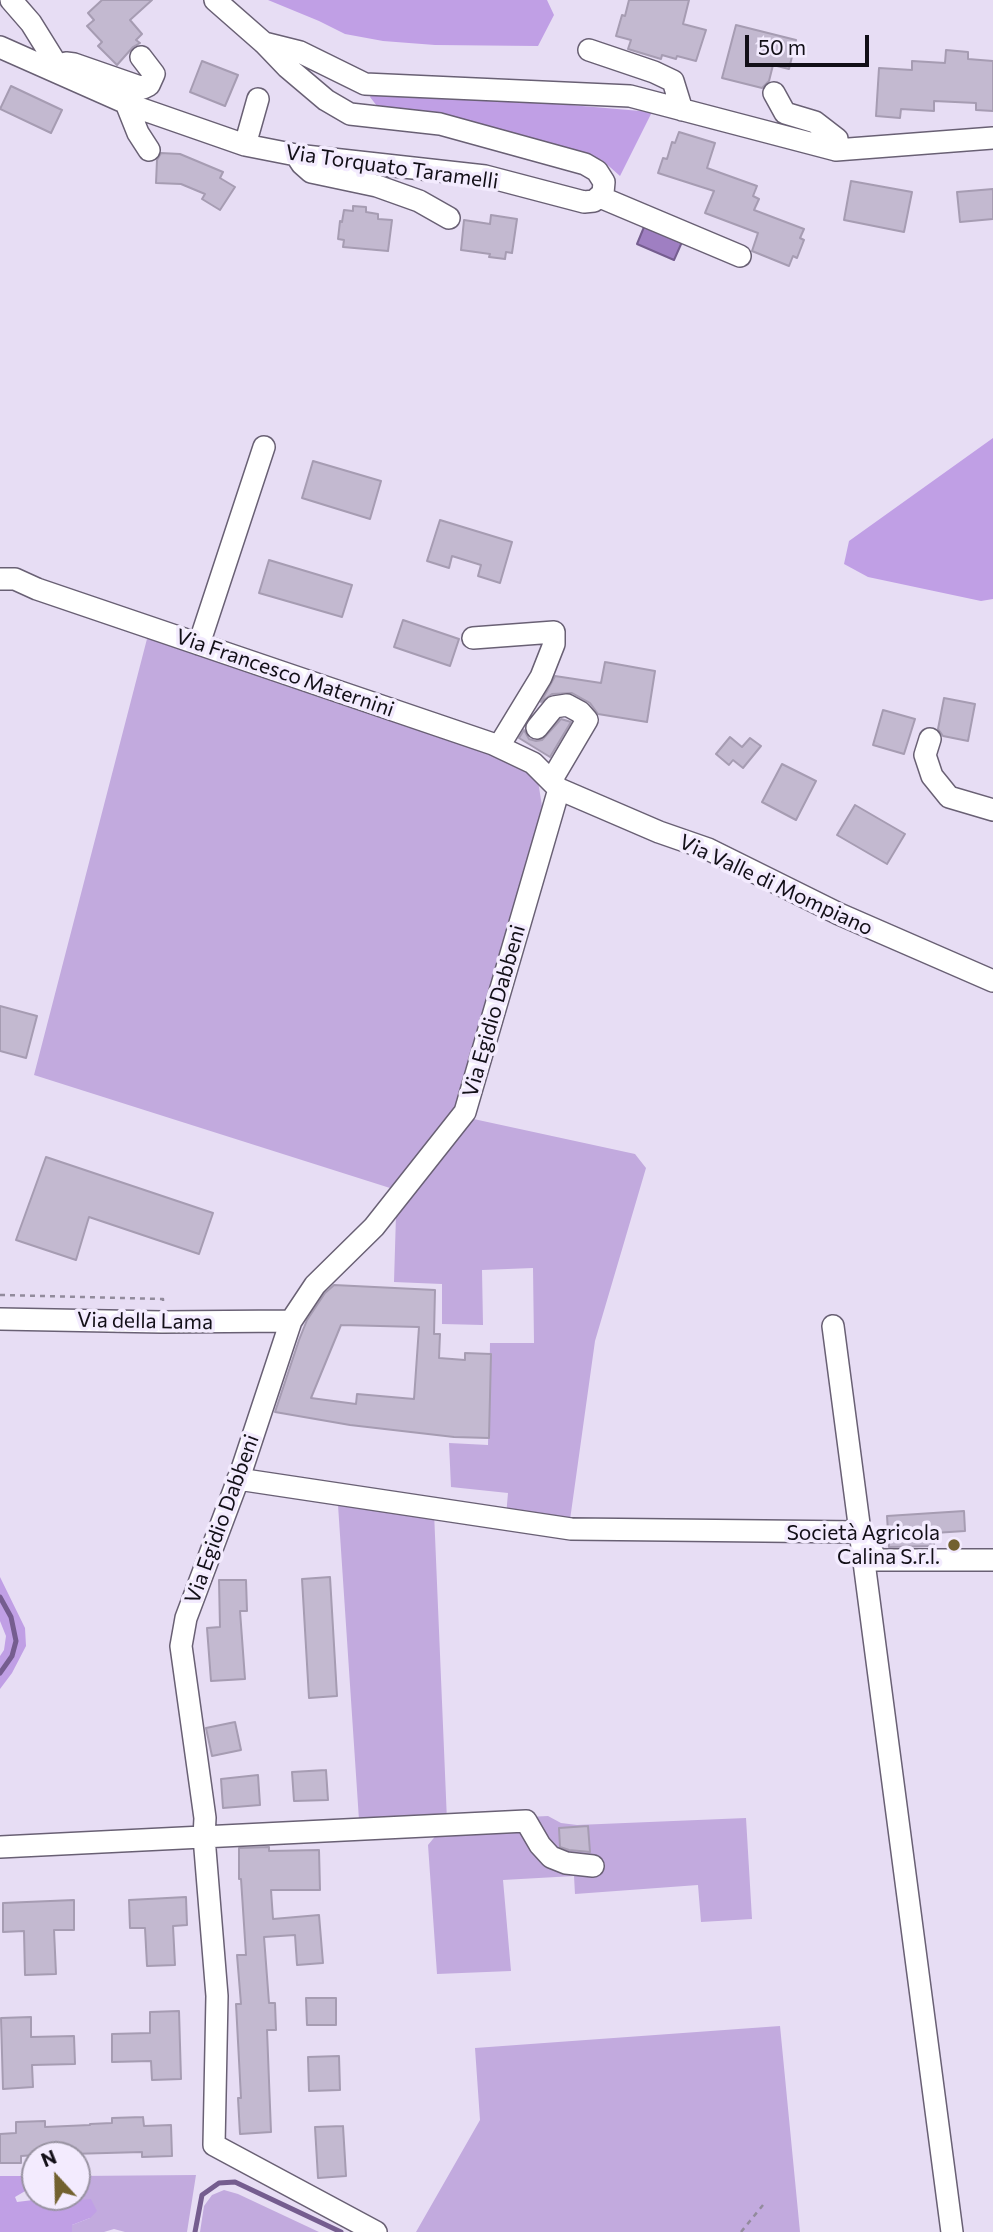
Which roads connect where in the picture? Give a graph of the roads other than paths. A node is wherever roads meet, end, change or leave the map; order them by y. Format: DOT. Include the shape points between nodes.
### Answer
graph roads {
  1 [pos="11,0"];
  2 [pos="215,0"];
  3 [pos="264,43"];
  4 [pos="0,47"];
  5 [pos="589,50"];
  6 [pos="141,57"];
  7 [pos="57,72"];
  8 [pos="365,83"];
  9 [pos="774,93"];
  10 [pos="258,99"];
  11 [pos="126,103"];
  12 [pos="682,110"];
  13 [pos="350,114"];
  14 [pos="993,138"];
  15 [pos="244,145"];
  16 [pos="149,150"];
  17 [pos="836,150"];
  18 [pos="296,155"];
  19 [pos="600,197"];
  20 [pos="449,218"];
  21 [pos="740,256"];
  22 [pos="264,447"];
  23 [pos="0,579"];
  24 [pos="473,638"];
  25 [pos="199,644"];
  26 [pos="537,729"];
  27 [pos="930,739"];
  28 [pos="499,746"];
  29 [pos="555,785"];
  30 [pos="993,810"];
  31 [pos="993,981"];
  32 [pos="0,1319"];
  33 [pos="291,1321"];
  34 [pos="833,1326"];
  35 [pos="238,1479"];
  36 [pos="860,1532"];
  37 [pos="993,1560"];
  38 [pos="204,1837"];
  39 [pos="0,1847"];
  40 [pos="593,1866"];
  41 [pos="376,2232"];
  42 [pos="952,2232"];
  1 -- 7 [label="street" via="32,23"];
  2 -- 3 [label="street, Via Torquato Taramelli"];
  3 -- 8 [label="street, Via Torquato Taramelli" via="300,52"];
  3 -- 13 [label="street, Via Torquato Taramelli" via="286,67"];
  4 -- 7 [label="street, Via Torquato Taramelli"];
  5 -- 12 [label="street" via="673,82"];
  6 -- 7 [label="street" via="154,74 143,88 75,64 66,63"];
  7 -- 11 [label="street, Via Torquato Taramelli"];
  8 -- 12 [label="street, Via Torquato Taramelli" via="630,96"];
  8 -- 13 [label="street"];
  9 -- 17 [label="street" via="785,113 815,122 837,139"];
  10 -- 15 [label="street"];
  11 -- 15 [label="street, Via Torquato Taramelli"];
  11 -- 16 [label="street"];
  12 -- 17 [label="street, Via Torquato Taramelli"];
  13 -- 19 [label="street, Via Torquato Taramelli" via="440,124 585,164 604,182"];
  14 -- 17 [label="street, Via Torquato Taramelli"];
  15 -- 18 [label="street, Via Torquato Taramelli"];
  18 -- 19 [label="street, Via Torquato Taramelli" via="485,176 584,202"];
  18 -- 20 [label="street" via="311,172 377,186"];
  19 -- 21 [label="street"];
  22 -- 25 [label="street"];
  23 -- 25 [label="street, Via Francesco Maternini" via="15,579"];
  24 -- 28 [label="street" via="554,632 541,677"];
  25 -- 28 [label="street, Via Francesco Maternini"];
  26 -- 29 [label="street, Via Egidio Dabbeni" via="554,707 567,705 587,720"];
  27 -- 30 [label="street" via="925,755 932,776 949,797"];
  28 -- 29 [label="street, Via Francesco Maternini" via="533,763"];
  29 -- 31 [label="street, Via Valle di Mompiano" via="708,849 839,915"];
  29 -- 33 [label="street, Via Egidio Dabbeni" via="466,1112 374,1227 315,1286"];
  32 -- 33 [label="street, Via della Lama"];
  33 -- 35 [label="street, Via Egidio Dabbeni"];
  34 -- 36 [label="street"];
  35 -- 36 [label="street" via="571,1529"];
  35 -- 38 [label="street, Via Egidio Dabbeni" via="186,1618 181,1646"];
  36 -- 37 [label="street" via="877,1560"];
  36 -- 42 [label="street"];
  38 -- 39 [label="street" via="169,1843"];
  38 -- 40 [label="street" via="526,1821 551,1857"];
  38 -- 41 [label="street, Via Egidio Dabbeni" via="217,1996 214,2145"];
}
